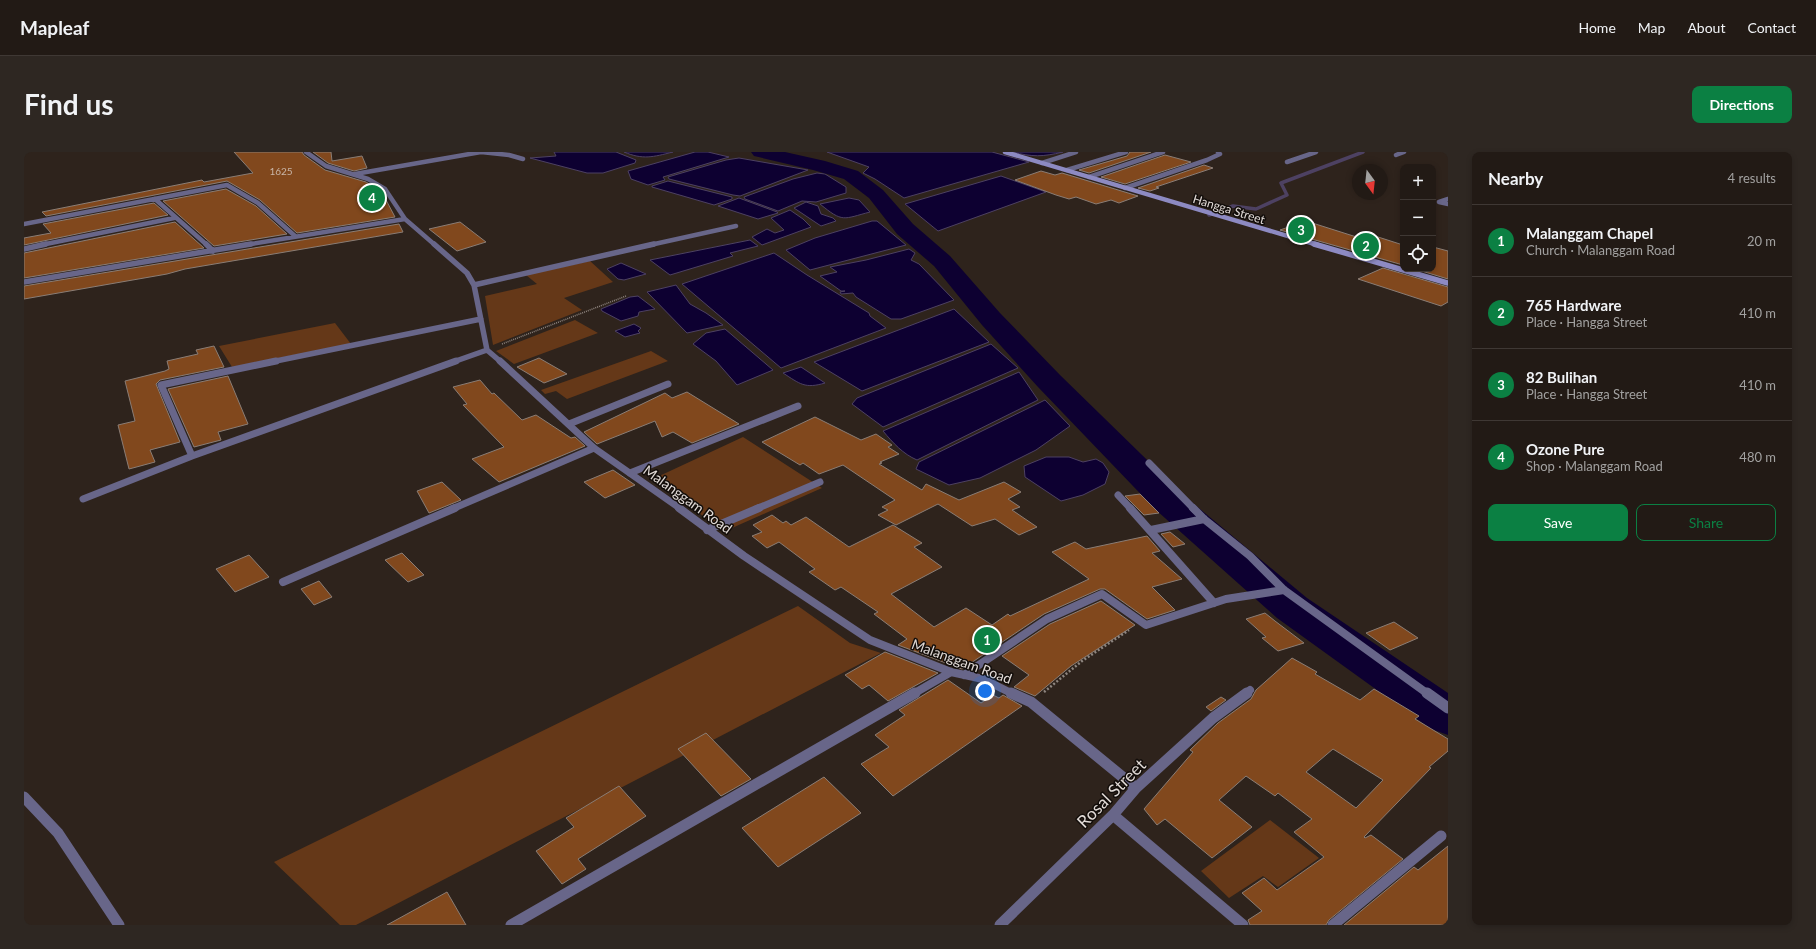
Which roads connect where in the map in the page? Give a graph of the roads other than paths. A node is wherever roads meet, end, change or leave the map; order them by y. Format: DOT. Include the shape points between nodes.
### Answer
graph roads {
  1 [pos="306,152"];
  2 [pos="1005,152"];
  3 [pos="1076,152"];
  4 [pos="1126,152"];
  5 [pos="1163,152"];
  6 [pos="1218,152"];
  7 [pos="1316,152"];
  8 [pos="1404,152"];
  9 [pos="1396,155"];
  10 [pos="523,159"];
  11 [pos="1287,162"];
  12 [pos="1042,163"];
  13 [pos="1067,170"];
  14 [pos="353,174"];
  15 [pos="1089,177"];
  16 [pos="1125,188"];
  17 [pos="154,199"];
  18 [pos="1448,199"];
  19 [pos="1448,204"];
  20 [pos="174,218"];
  21 [pos="405,219"];
  22 [pos="24,224"];
  23 [pos="736,226"];
  24 [pos="296,236"];
  25 [pos="24,249"];
  26 [pos="213,251"];
  27 [pos="24,282"];
  28 [pos="1448,283"];
  29 [pos="474,284"];
  30 [pos="481,319"];
  31 [pos="487,350"];
  32 [pos="668,384"];
  33 [pos="798,406"];
  34 [pos="569,424"];
  35 [pos="594,448"];
  36 [pos="192,456"];
  37 [pos="1149,463"];
  38 [pos="630,473"];
  39 [pos="820,482"];
  40 [pos="1118,495"];
  41 [pos="83,499"];
  42 [pos="1204,519"];
  43 [pos="707,530"];
  44 [pos="1151,530"];
  45 [pos="283,582"];
  46 [pos="1284,590"];
  47 [pos="1214,603"];
  48 [pos="952,672"];
  49 [pos="964,675"];
  50 [pos="1250,690"];
  51 [pos="1448,708"];
  52 [pos="1136,788"];
  53 [pos="24,797"];
  54 [pos="1113,815"];
  55 [pos="1441,836"];
  56 [pos="119,925"];
  57 [pos="511,925"];
  58 [pos="1000,925"];
  59 [pos="1243,925"];
  60 [pos="1333,925"];
  1 -- 14 [label="street" via="326,166"];
  2 -- 12 [label="street, Hangga Street"];
  3 -- 12 [label="street"];
  4 -- 13 [label="street"];
  5 -- 15 [label="street"];
  6 -- 16 [label="street" via="1220,154 1207,160"];
  7 -- 11 [label="street"];
  8 -- 9 [label="street"];
  10 -- 14 [label="street" via="481,152"];
  12 -- 13 [label="street, Hangga Street"];
  13 -- 15 [label="street, Hangga Street"];
  14 -- 21 [label="street" via="385,189"];
  15 -- 16 [label="street, Hangga Street"];
  16 -- 28 [label="street, Hangga Street"];
  17 -- 20 [label="street"];
  17 -- 22 [label="street"];
  17 -- 24 [label="street" via="227,185 258,203"];
  18 -- 19 [label="street" via="1439,202"];
  20 -- 25 [label="street"];
  20 -- 26 [label="street"];
  21 -- 24 [label="street"];
  21 -- 29 [label="street" via="467,273"];
  23 -- 29 [label="street"];
  24 -- 26 [label="street"];
  26 -- 27 [label="street"];
  29 -- 30 [label="street"];
  30 -- 31 [label="street"];
  30 -- 36 [label="street" via="161,385"];
  31 -- 34 [label="street, Malanggam Road"];
  31 -- 36 [label="street"];
  32 -- 34 [label="street"];
  33 -- 38 [label="street"];
  34 -- 35 [label="street, Malanggam Road"];
  35 -- 38 [label="street, Malanggam Road"];
  35 -- 45 [label="street"];
  36 -- 41 [label="street"];
  37 -- 42 [label="street"];
  38 -- 43 [label="street, Malanggam Road"];
  39 -- 43 [label="street"];
  40 -- 44 [label="street"];
  42 -- 44 [label="street"];
  42 -- 46 [label="street" via="1250,556"];
  43 -- 48 [label="street, Malanggam Road" via="870,640"];
  44 -- 47 [label="street"];
  46 -- 47 [label="street"];
  46 -- 51 [label="street"];
  47 -- 49 [label="street" via="1146,625 1102,594 1044,620"];
  48 -- 49 [label="street, Malanggam Road"];
  48 -- 57 [label="street"];
  49 -- 52 [label="street, Malanggam Road" via="983,679 1031,702"];
  50 -- 52 [label="street, Rosal Street" via="1214,718"];
  52 -- 54 [label="street, Rosal Street"];
  53 -- 56 [label="street" via="58,833"];
  54 -- 58 [label="street, Rosal Street"];
  54 -- 59 [label="street"];
  55 -- 60 [label="street"];
}
